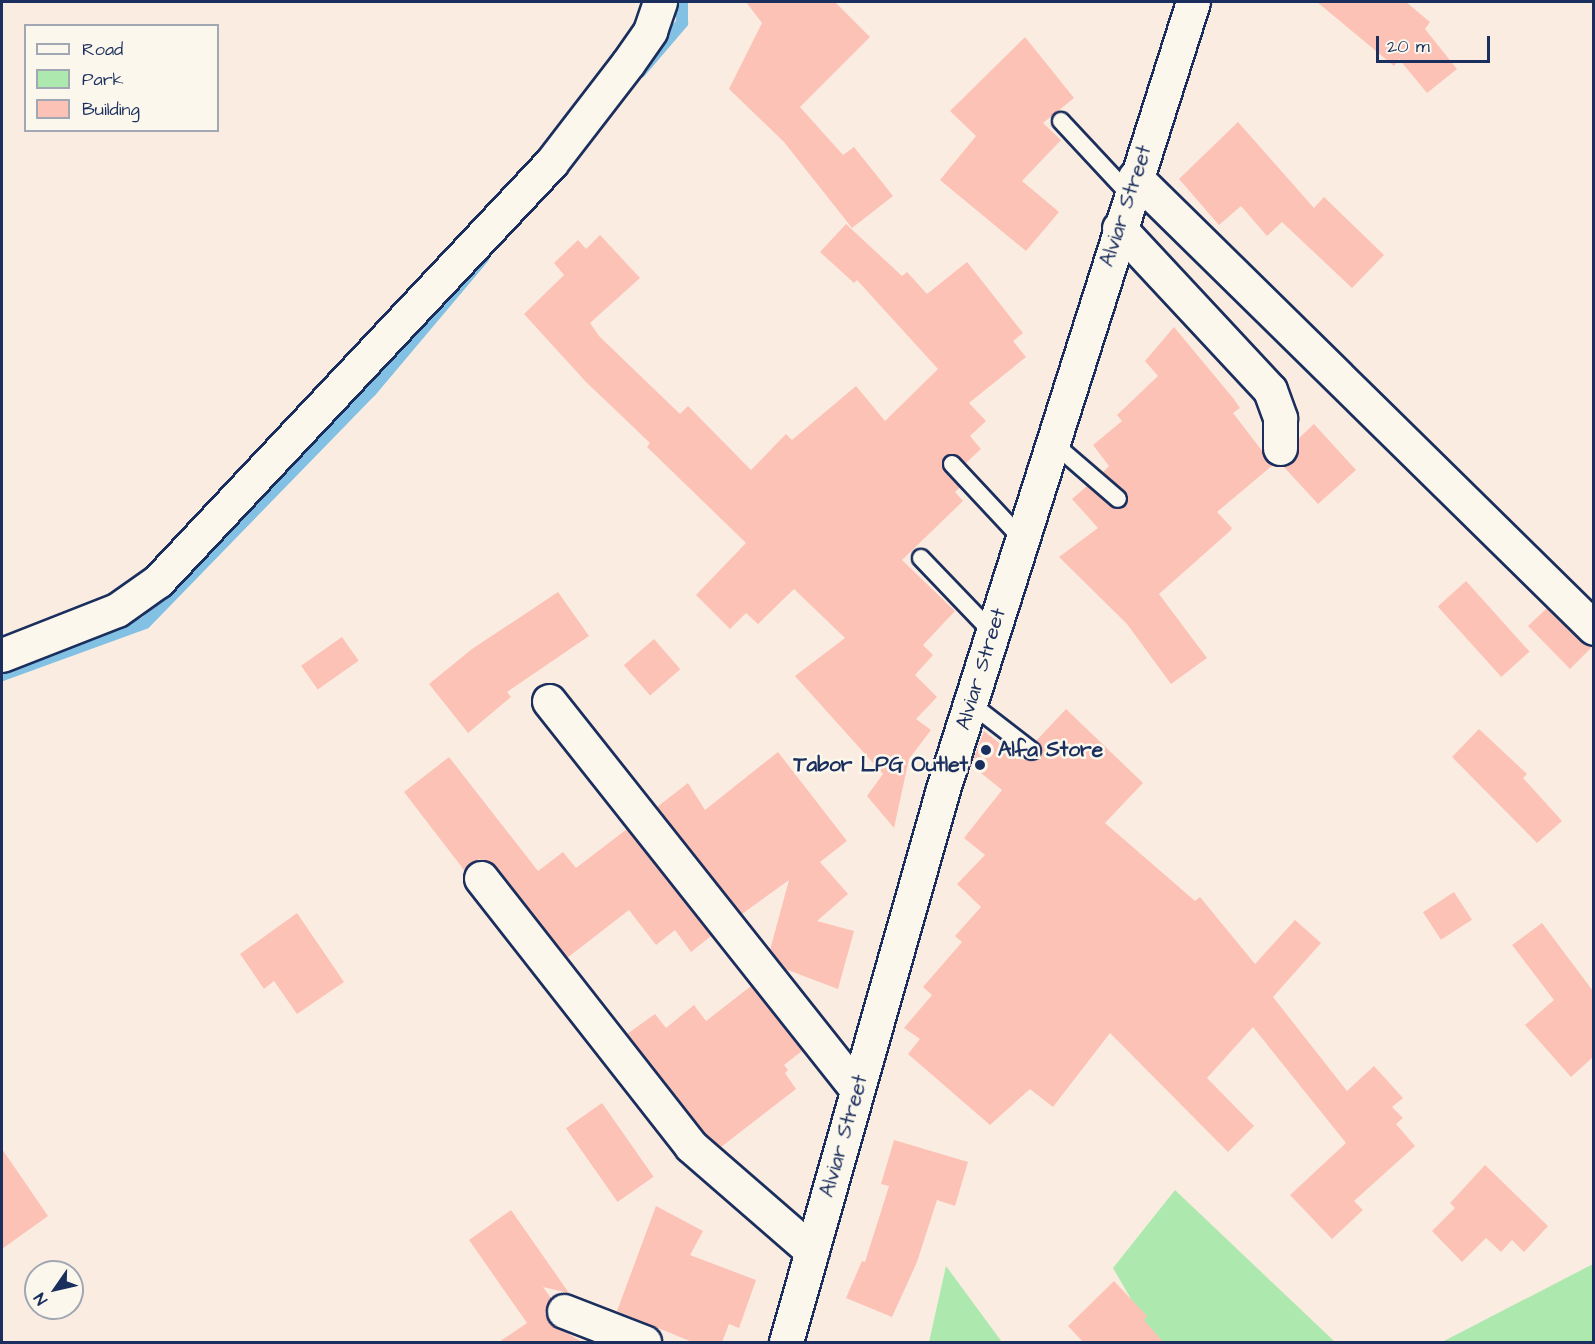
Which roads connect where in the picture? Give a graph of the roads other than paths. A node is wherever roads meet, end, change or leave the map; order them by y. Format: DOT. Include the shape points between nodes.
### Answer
graph roads {
  1 [pos="660,2"];
  2 [pos="1193,2"];
  3 [pos="1060,121"];
  4 [pos="1132,186"];
  5 [pos="1119,228"];
  6 [pos="1052,442"];
  7 [pos="1280,448"];
  8 [pos="952,464"];
  9 [pos="1118,499"];
  10 [pos="1022,539"];
  11 [pos="921,558"];
  12 [pos="1593,628"];
  13 [pos="992,632"];
  14 [pos="2,655"];
  15 [pos="549,701"];
  16 [pos="970,703"];
  17 [pos="1032,751"];
  18 [pos="482,878"];
  19 [pos="857,1090"];
  20 [pos="812,1251"];
  21 [pos="564,1311"];
  22 [pos="644,1342"];
  23 [pos="786,1342"];
  1 -- 14 [label="street" via="650,31 551,163 158,581 117,610"];
  2 -- 4 [label="street, Alviar Street"];
  3 -- 4 [label="lane"];
  4 -- 5 [label="street, Alviar Street"];
  4 -- 12 [label="street"];
  5 -- 6 [label="street, Alviar Street"];
  5 -- 7 [label="street" via="1270,390 1280,418"];
  6 -- 9 [label="lane"];
  6 -- 10 [label="street, Alviar Street"];
  8 -- 10 [label="lane"];
  10 -- 13 [label="street, Alviar Street"];
  11 -- 13 [label="lane"];
  13 -- 16 [label="street, Alviar Street"];
  15 -- 19 [label="street"];
  16 -- 17 [label="lane"];
  16 -- 19 [label="street, Alviar Street"];
  18 -- 20 [label="street" via="691,1146"];
  19 -- 20 [label="street, Alviar Street"];
  20 -- 23 [label="street, Alviar Street"];
  21 -- 22 [label="street"];
}
